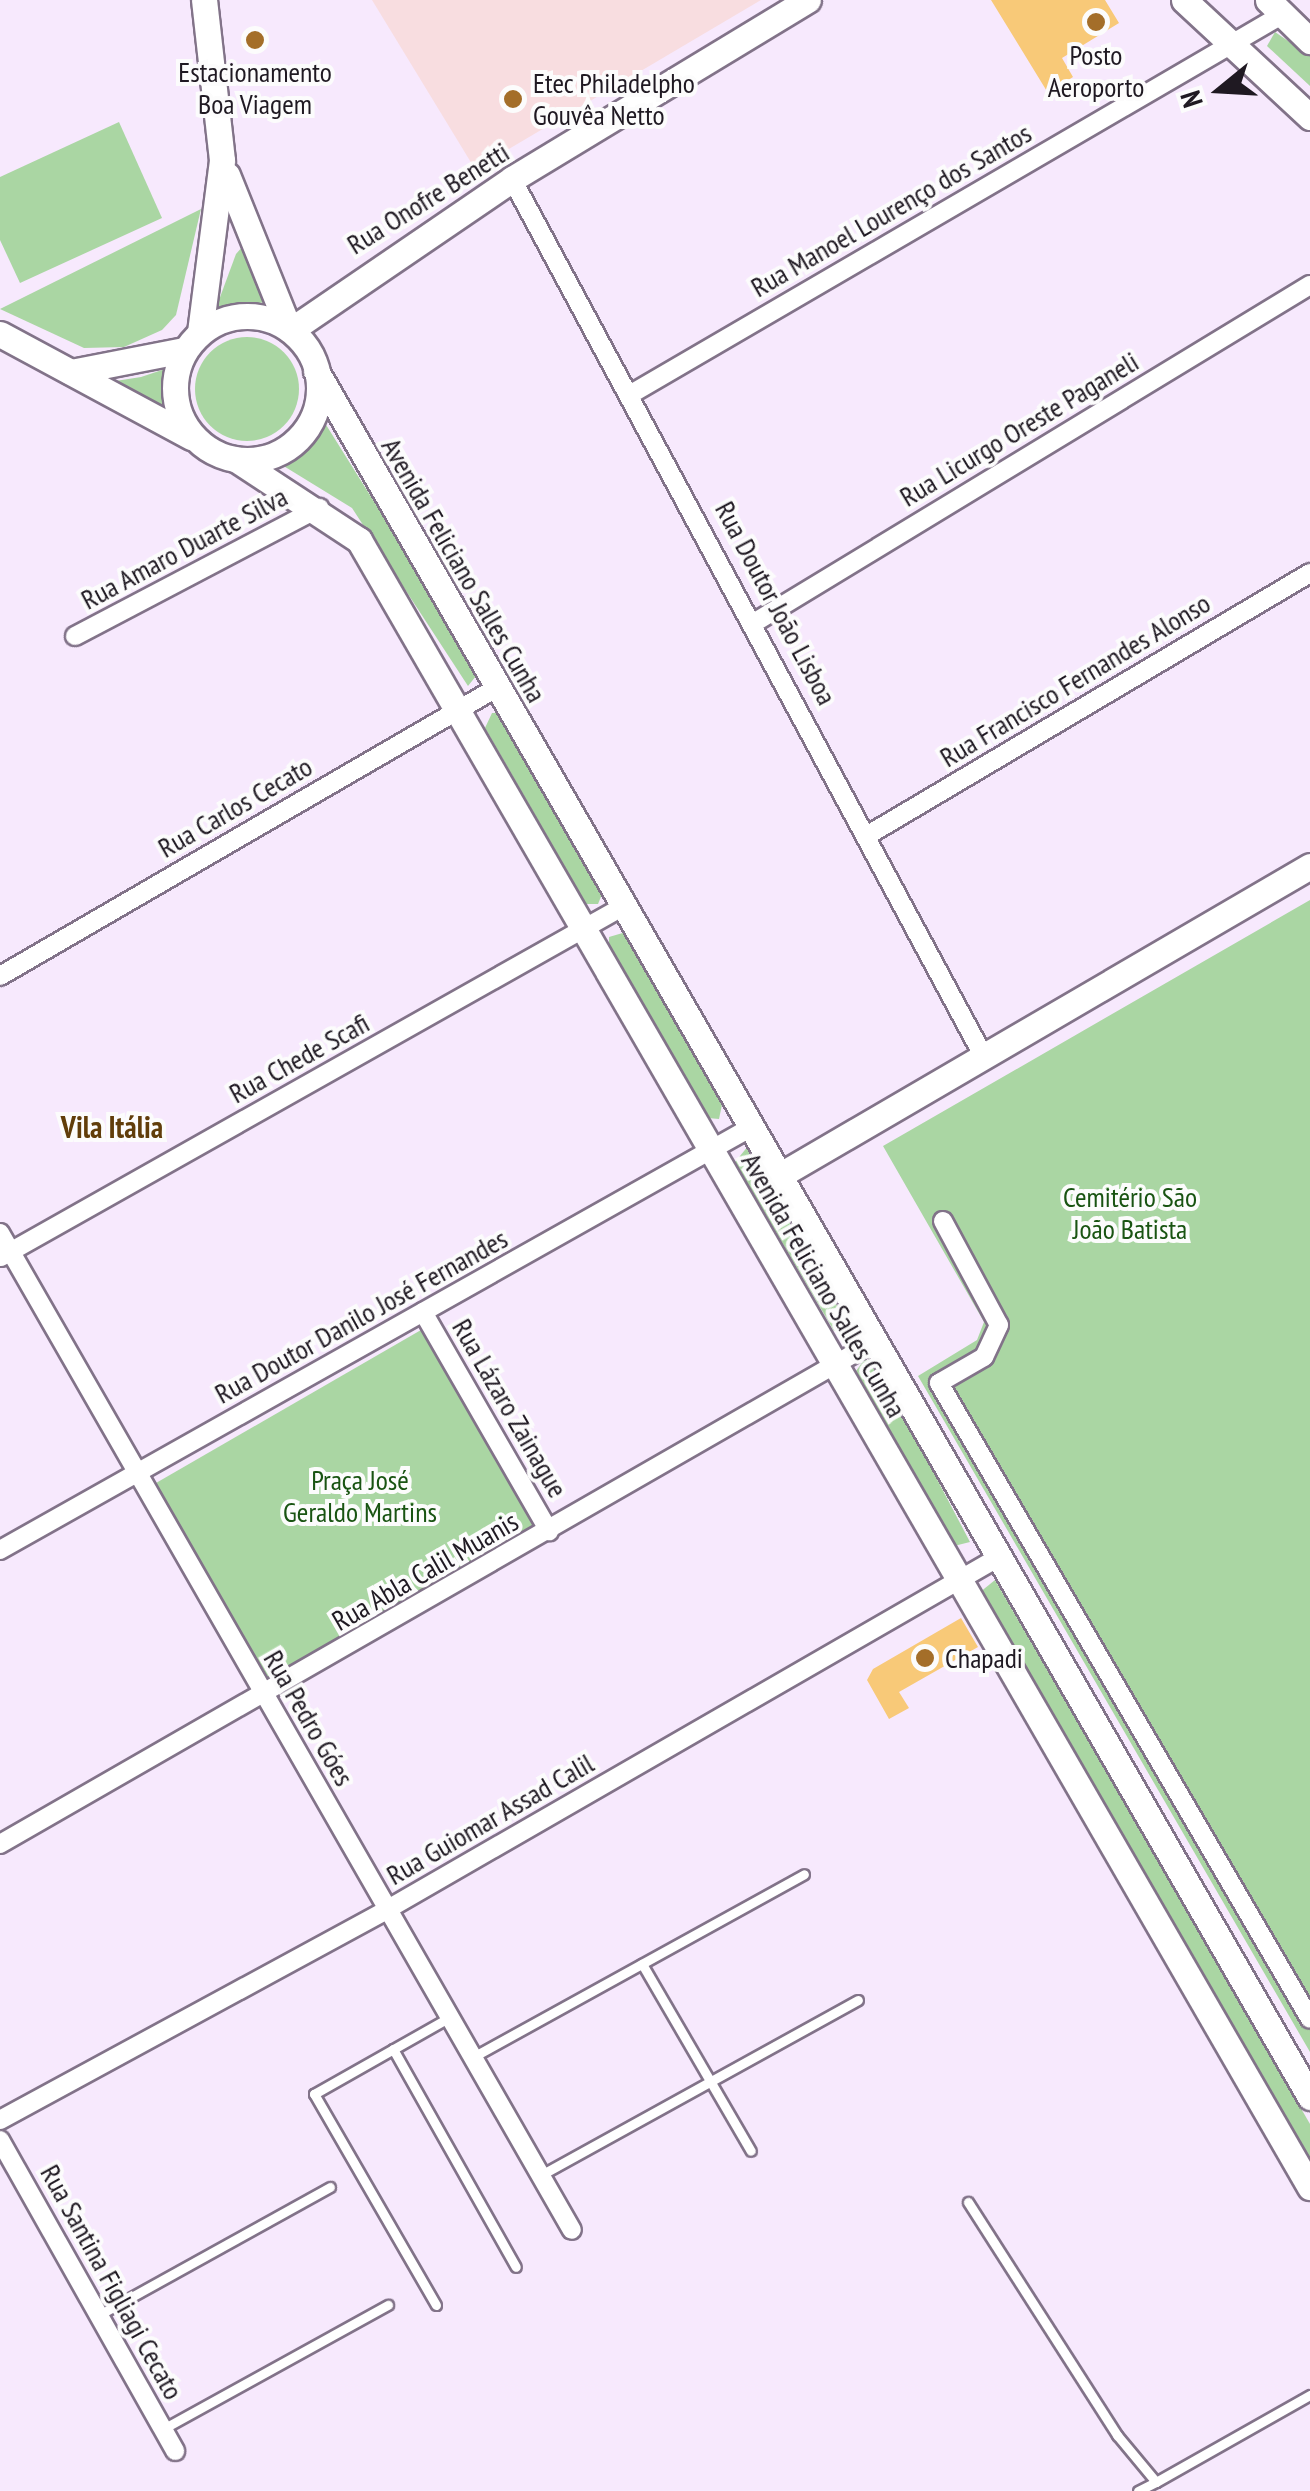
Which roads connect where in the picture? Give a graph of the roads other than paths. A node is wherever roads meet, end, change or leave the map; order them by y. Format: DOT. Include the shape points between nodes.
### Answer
graph roads {
  1 [pos="204,0"];
  2 [pos="808,0"];
  3 [pos="1184,0"];
  4 [pos="1275,7"];
  5 [pos="1310,41"];
  6 [pos="1230,44"];
  7 [pos="1310,117"];
  8 [pos="222,160"];
  9 [pos="512,180"];
  10 [pos="1310,285"];
  11 [pos="290,329"];
  12 [pos="0,334"];
  13 [pos="192,341"];
  14 [pos="316,371"];
  15 [pos="71,372"];
  16 [pos="631,394"];
  17 [pos="195,440"];
  18 [pos="237,460"];
  19 [pos="319,508"];
  20 [pos="1310,573"];
  21 [pos="756,621"];
  22 [pos="75,636"];
  23 [pos="498,687"];
  24 [pos="456,711"];
  25 [pos="868,835"];
  26 [pos="1310,866"];
  27 [pos="624,906"];
  28 [pos="582,930"];
  29 [pos="0,976"];
  30 [pos="984,1056"];
  31 [pos="748,1129"];
  32 [pos="711,1151"];
  33 [pos="777,1177"];
  34 [pos="943,1221"];
  35 [pos="0,1233"];
  36 [pos="5,1254"];
  37 [pos="423,1312"];
  38 [pos="874,1342"];
  39 [pos="836,1365"];
  40 [pos="138,1473"];
  41 [pos="549,1531"];
  42 [pos="0,1550"];
  43 [pos="1002,1556"];
  44 [pos="963,1579"];
  45 [pos="264,1696"];
  46 [pos="0,1844"];
  47 [pos="804,1874"];
  48 [pos="388,1910"];
  49 [pos="642,1964"];
  50 [pos="858,2000"];
  51 [pos="450,2017"];
  52 [pos="1310,2019"];
  53 [pos="393,2049"];
  54 [pos="473,2058"];
  55 [pos="712,2082"];
  56 [pos="1310,2097"];
  57 [pos="0,2120"];
  58 [pos="0,2140"];
  59 [pos="751,2151"];
  60 [pos="541,2175"];
  61 [pos="330,2187"];
  62 [pos="1310,2187"];
  63 [pos="968,2202"];
  64 [pos="572,2230"];
  65 [pos="516,2267"];
  66 [pos="388,2305"];
  67 [pos="436,2306"];
  68 [pos="99,2315"];
  69 [pos="1310,2395"];
  70 [pos="163,2430"];
  71 [pos="175,2450"];
  72 [pos="1156,2482"];
  73 [pos="1138,2491"];
  1 -- 8 [label="main road"];
  2 -- 9 [label="main road, Rua Onofre Benetti"];
  3 -- 6 [label="main road"];
  4 -- 5 [label="main road"];
  4 -- 6 [label="street, Rua Manoel Lourenço dos Santos"];
  6 -- 7 [label="main road"];
  6 -- 16 [label="street, Rua Manoel Lourenço dos Santos"];
  8 -- 11 [label="main road"];
  8 -- 13 [label="main road"];
  9 -- 11 [label="main road, Rua Onofre Benetti"];
  9 -- 16 [label="street, Rua Doutor João Lisboa"];
  10 -- 21 [label="street, Rua Licurgo Oreste Paganeli"];
  11 -- 13 [label="main road" via="244,315"];
  11 -- 14 [label="main road"];
  12 -- 15 [label="main road"];
  13 -- 15 [label="main road"];
  13 -- 17 [label="main road" via="174,397"];
  14 -- 18 [label="main road" via="314,416 302,436 284,451"];
  14 -- 23 [label="main road, Avenida Feliciano Salles Cunha"];
  15 -- 17 [label="main road"];
  16 -- 21 [label="street, Rua Doutor João Lisboa"];
  17 -- 18 [label="main road"];
  18 -- 19 [label="main road, Avenida Feliciano Salles Cunha"];
  19 -- 22 [label="street, Rua Amaro Duarte Silva"];
  19 -- 24 [label="main road, Avenida Feliciano Salles Cunha" via="360,540"];
  20 -- 25 [label="street, Rua Francisco Fernandes Alonso"];
  21 -- 25 [label="street, Rua Doutor João Lisboa"];
  23 -- 24 [label="street, Rua Carlos Cecato"];
  23 -- 27 [label="main road, Avenida Feliciano Salles Cunha"];
  24 -- 28 [label="main road, Avenida Feliciano Salles Cunha"];
  24 -- 29 [label="street, Rua Carlos Cecato"];
  25 -- 30 [label="street, Rua Doutor João Lisboa"];
  26 -- 30 [label="main road"];
  27 -- 28 [label="street, Rua Chede Scafi"];
  27 -- 31 [label="main road, Avenida Feliciano Salles Cunha"];
  28 -- 32 [label="main road, Avenida Feliciano Salles Cunha"];
  28 -- 36 [label="street, Rua Chede Scafi"];
  30 -- 33 [label="main road"];
  31 -- 32 [label="street, Rua Doutor Danilo José Fernandes"];
  31 -- 33 [label="main road, Avenida Feliciano Salles Cunha"];
  32 -- 37 [label="street, Rua Doutor Danilo José Fernandes"];
  32 -- 39 [label="main road, Avenida Feliciano Salles Cunha"];
  33 -- 38 [label="main road, Avenida Feliciano Salles Cunha"];
  34 -- 52 [label="street" via="999,1325 984,1356 939,1383"];
  35 -- 36 [label="street, Rua Pedro Góes"];
  36 -- 40 [label="street, Rua Pedro Góes"];
  37 -- 40 [label="street, Rua Doutor Danilo José Fernandes"];
  37 -- 41 [label="street, Rua Lázaro Zainague"];
  38 -- 39 [label="street, Rua Abla Calil Muanis"];
  38 -- 43 [label="main road, Avenida Feliciano Salles Cunha"];
  39 -- 41 [label="street, Rua Abla Calil Muanis"];
  39 -- 44 [label="main road, Avenida Feliciano Salles Cunha"];
  40 -- 42 [label="street, Rua Doutor Danilo José Fernandes"];
  40 -- 45 [label="street, Rua Pedro Góes"];
  41 -- 45 [label="street, Rua Abla Calil Muanis"];
  43 -- 44 [label="street, Rua Guiomar Assad Calil"];
  43 -- 56 [label="main road, Avenida Feliciano Salles Cunha"];
  44 -- 48 [label="street, Rua Guiomar Assad Calil"];
  44 -- 62 [label="main road, Avenida Feliciano Salles Cunha"];
  45 -- 46 [label="street, Rua Abla Calil Muanis"];
  45 -- 48 [label="street, Rua Pedro Góes"];
  47 -- 49 [label="lane"];
  48 -- 51 [label="street, Rua Pedro Góes"];
  48 -- 57 [label="street, Rua Guiomar Assad Calil"];
  49 -- 54 [label="lane"];
  49 -- 55 [label="lane"];
  50 -- 55 [label="lane"];
  51 -- 53 [label="lane"];
  51 -- 54 [label="street, Rua Pedro Góes"];
  53 -- 65 [label="lane"];
  53 -- 67 [label="lane" via="314,2094"];
  54 -- 60 [label="street, Rua Pedro Góes"];
  55 -- 59 [label="lane"];
  55 -- 60 [label="lane"];
  58 -- 68 [label="street, Rua Santina Figliagi Cecato"];
  60 -- 64 [label="street, Rua Pedro Góes"];
  61 -- 68 [label="lane"];
  63 -- 72 [label="lane"];
  66 -- 70 [label="lane"];
  68 -- 70 [label="street, Rua Santina Figliagi Cecato"];
  69 -- 72 [label="lane"];
  70 -- 71 [label="street, Rua Santina Figliagi Cecato"];
  72 -- 73 [label="lane"];
}
